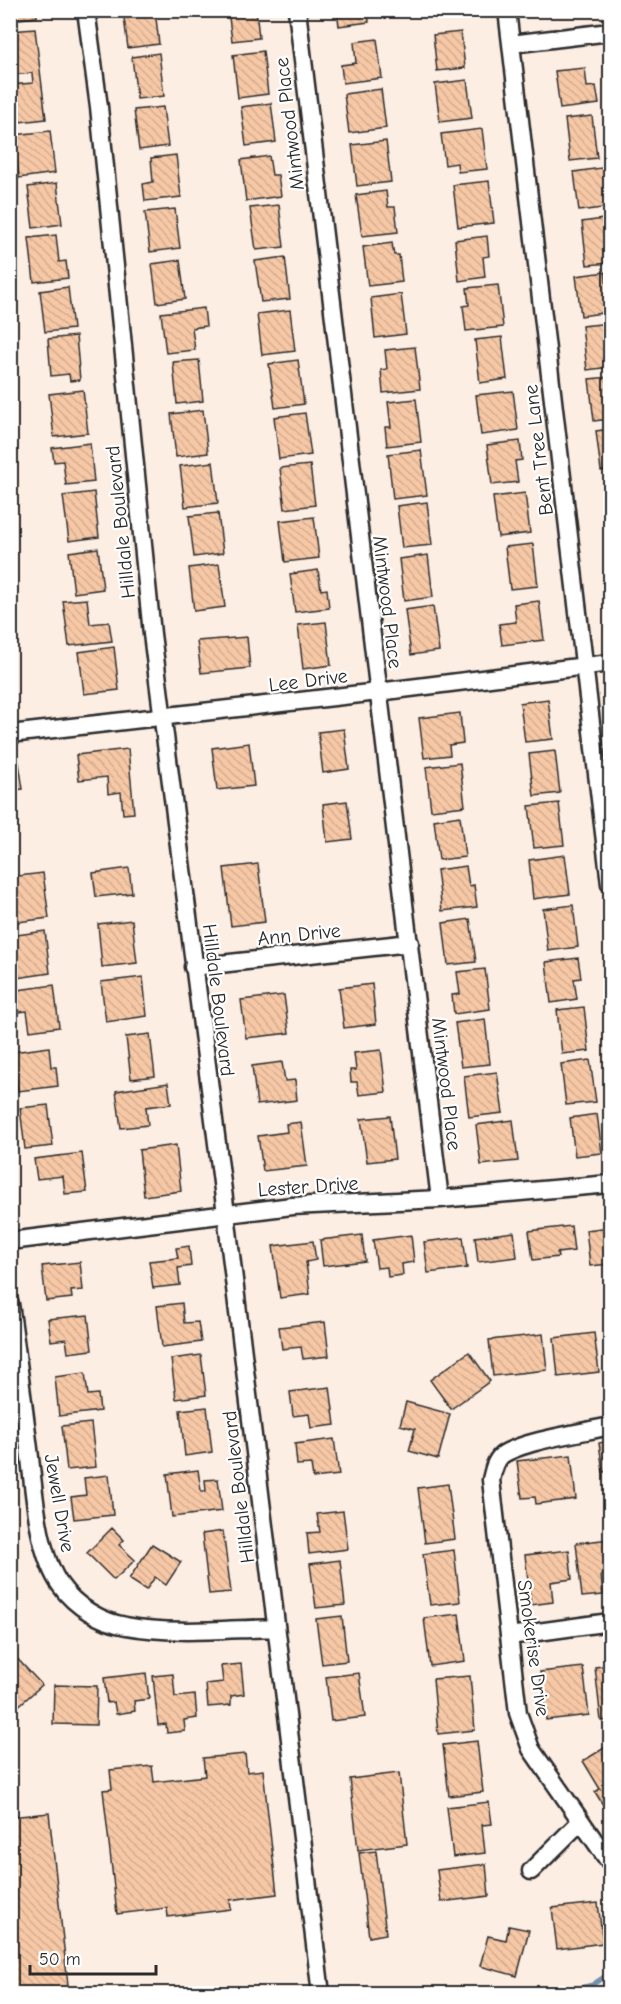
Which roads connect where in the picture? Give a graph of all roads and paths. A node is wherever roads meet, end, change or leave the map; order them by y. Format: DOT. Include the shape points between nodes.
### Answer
graph roads {
  1 [pos="86,10"];
  2 [pos="297,10"];
  3 [pos="507,10"];
  4 [pos="610,32"];
  5 [pos="511,44"];
  6 [pos="610,663"];
  7 [pos="585,665"];
  8 [pos="378,692"];
  9 [pos="162,718"];
  10 [pos="10,734"];
  11 [pos="610,884"];
  12 [pos="410,943"];
  13 [pos="193,968"];
  14 [pos="610,1184"];
  15 [pos="440,1198"];
  16 [pos="226,1214"];
  17 [pos="10,1241"];
  18 [pos="10,1304"];
  19 [pos="610,1426"];
  20 [pos="610,1622"];
  21 [pos="276,1628"];
  22 [pos="509,1636"];
  23 [pos="581,1821"];
  24 [pos="610,1863"];
  25 [pos="531,1871"];
  26 [pos="321,1994"];
  1 -- 9 [label="street, Hilldale Boulevard"];
  2 -- 8 [label="street, Mintwood Place"];
  3 -- 5 [label="street, Bent Tree Lane"];
  4 -- 5 [label="street"];
  5 -- 7 [label="street, Bent Tree Lane"];
  6 -- 7 [label="street, Lee Drive"];
  7 -- 8 [label="street, Lee Drive"];
  7 -- 11 [label="street, Bent Tree Lane"];
  8 -- 9 [label="street, Lee Drive"];
  8 -- 12 [label="street, Mintwood Place"];
  9 -- 10 [label="street, Lee Drive"];
  9 -- 13 [label="street, Hilldale Boulevard"];
  12 -- 13 [label="street, Ann Drive"];
  12 -- 15 [label="street, Mintwood Place"];
  13 -- 16 [label="street, Hilldale Boulevard"];
  14 -- 15 [label="street, Lester Drive"];
  15 -- 16 [label="street, Lester Drive" via="292,1206"];
  16 -- 17 [label="street, Lester Drive"];
  16 -- 21 [label="street, Hilldale Boulevard"];
  18 -- 21 [label="street, Jewell Drive" via="38,1521 48,1563 61,1586 78,1605 124,1626 168,1630"];
  19 -- 22 [label="street, Smokerise Drive" via="523,1446 501,1455 495,1465 491,1480"];
  20 -- 22 [label="street"];
  21 -- 26 [label="street, Hilldale Boulevard"];
  22 -- 23 [label="street, Smokerise Drive" via="518,1713 531,1749"];
  23 -- 24 [label="street, Smokerise Drive"];
  23 -- 25 [label="street"];
}
